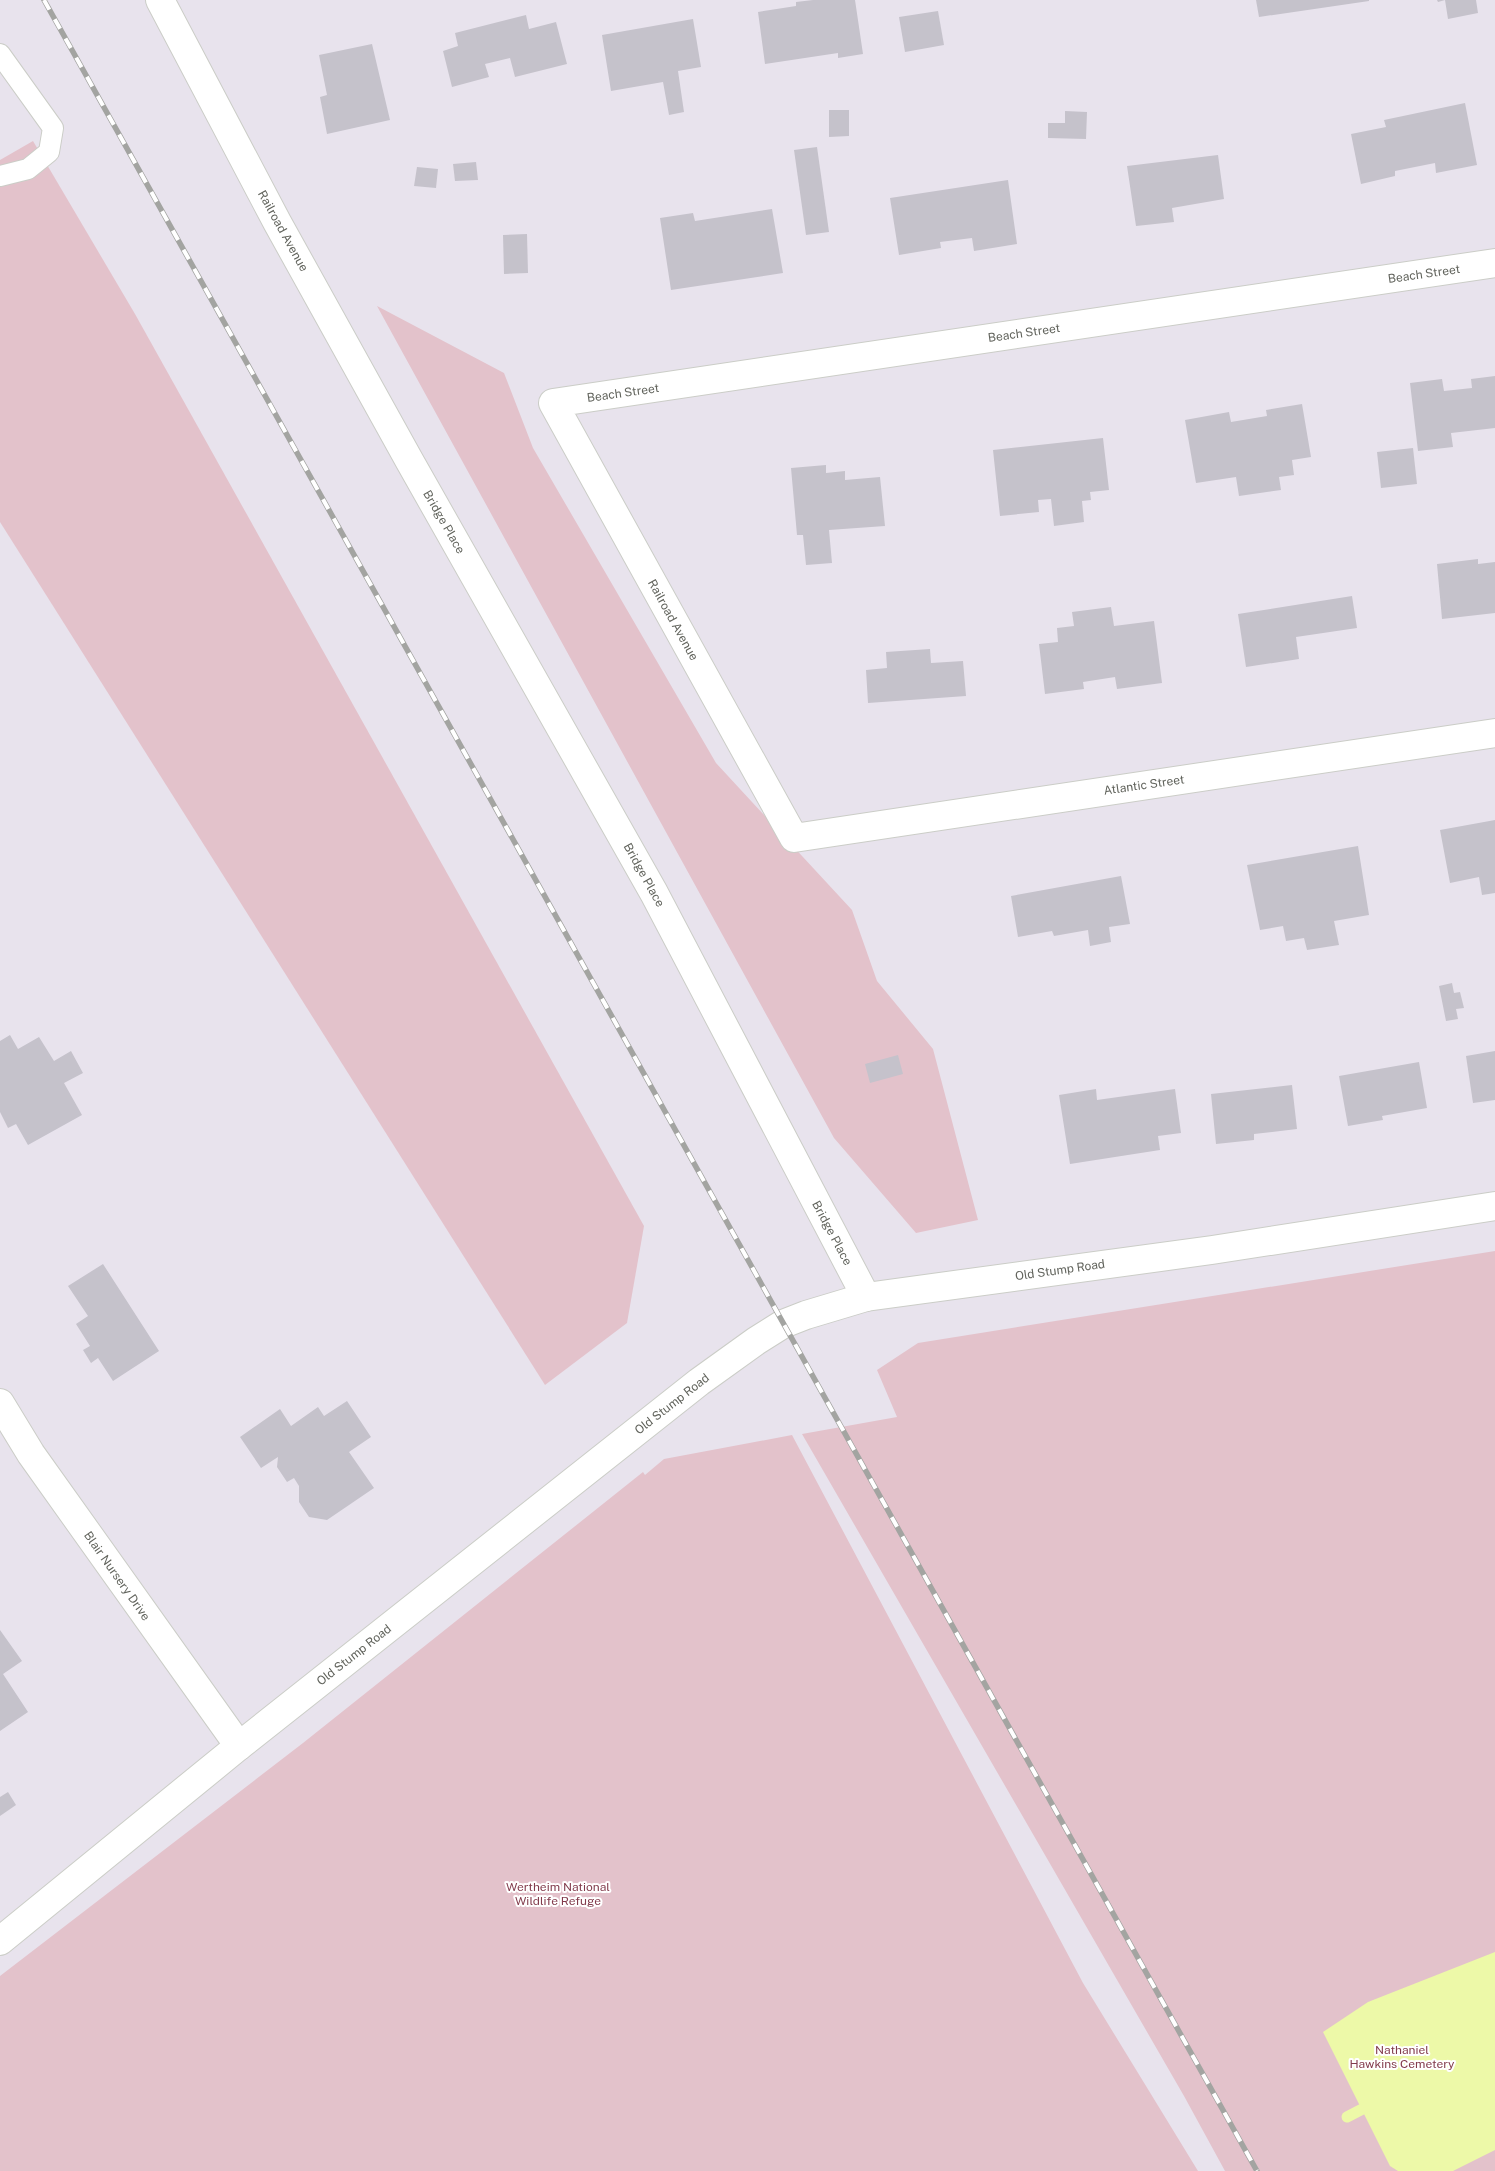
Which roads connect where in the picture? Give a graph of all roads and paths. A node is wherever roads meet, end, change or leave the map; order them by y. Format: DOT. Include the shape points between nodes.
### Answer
graph roads {
  1 [pos="162,0"];
  2 [pos="0,54"];
  3 [pos="0,176"];
  4 [pos="1495,263"];
  5 [pos="553,403"];
  6 [pos="408,460"];
  7 [pos="1495,733"];
  8 [pos="794,838"];
  9 [pos="1495,1206"];
  10 [pos="866,1297"];
  11 [pos="0,1403"];
  12 [pos="239,1746"];
  13 [pos="0,1941"];
  1 -- 6 [label="street, Railroad Avenue" via="277,222"];
  2 -- 3 [label="lane" via="53,128 49,152 28,169"];
  4 -- 5 [label="street, Beach Street"];
  5 -- 8 [label="street, Railroad Avenue"];
  6 -- 10 [label="street, Bridge Place" via="654,893"];
  7 -- 8 [label="street, Atlantic Street"];
  9 -- 10 [label="street, Old Stump Road" via="1212,1250"];
  10 -- 12 [label="street, Old Stump Road" via="783,1324 730,1359"];
  11 -- 12 [label="street, Blair Nursery Drive" via="31,1454"];
  12 -- 13 [label="street, Old Stump Road"];
}
